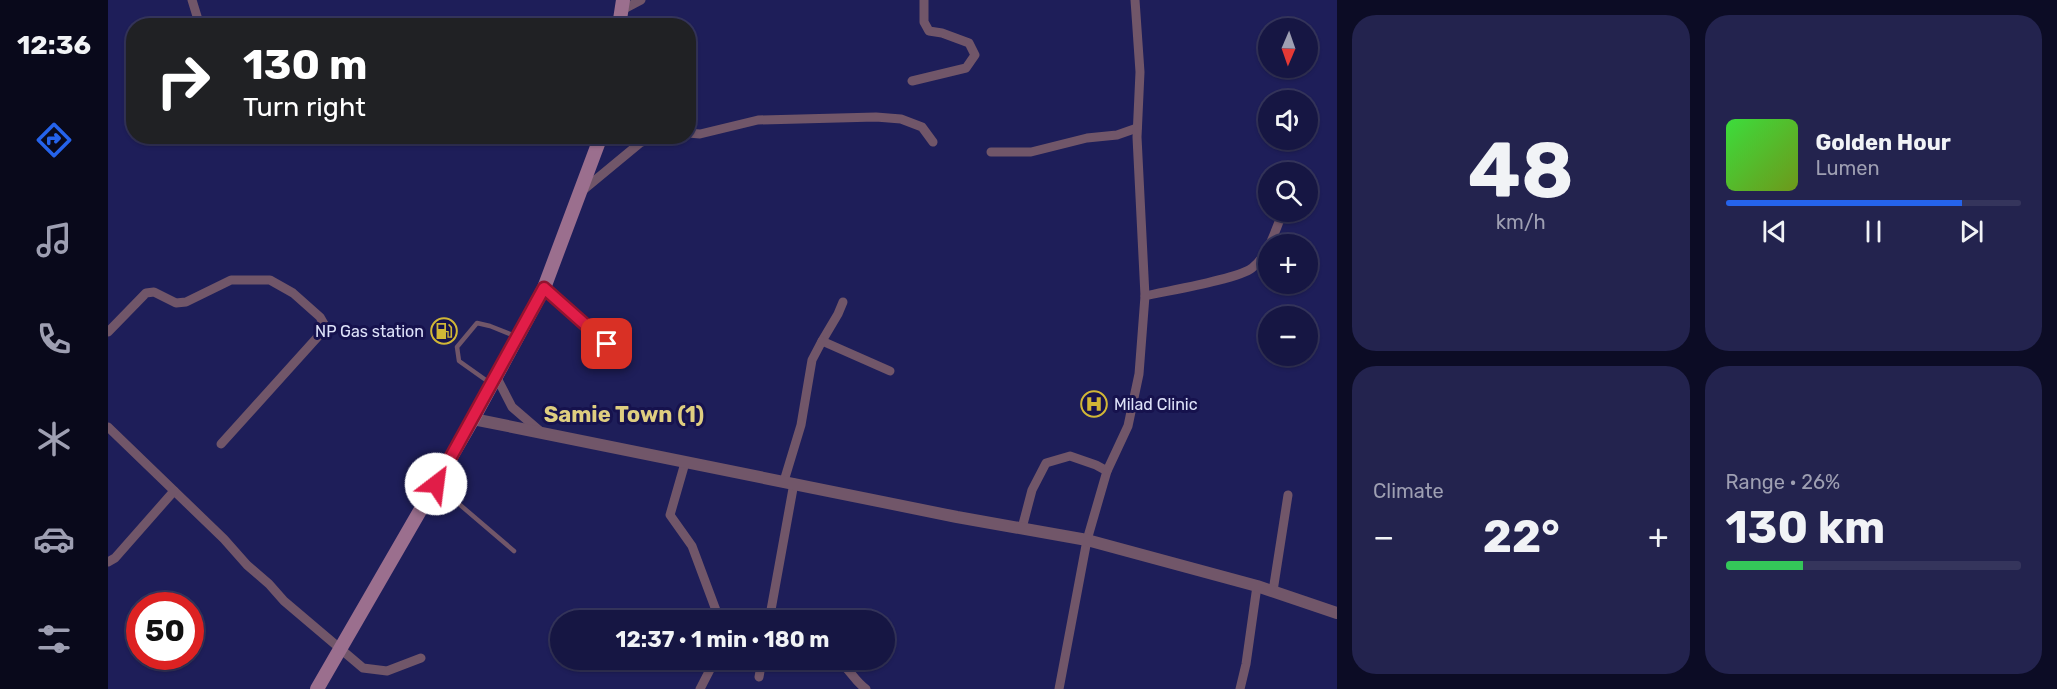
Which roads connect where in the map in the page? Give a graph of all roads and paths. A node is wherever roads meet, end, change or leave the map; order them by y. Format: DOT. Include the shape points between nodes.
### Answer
graph roads {
  1 [pos="192,0"];
  2 [pos="641,0"];
  3 [pos="924,0"];
  4 [pos="1135,0"];
  5 [pos="622,5"];
  6 [pos="198,18"];
  7 [pos="912,81"];
  8 [pos="1137,128"];
  9 [pos="696,134"];
  10 [pos="933,142"];
  11 [pos="598,144"];
  12 [pos="639,144"];
  13 [pos="991,152"];
  14 [pos="582,191"];
  15 [pos="1279,222"];
  16 [pos="544,288"];
  17 [pos="1145,296"];
  18 [pos="843,302"];
  19 [pos="108,332"];
  20 [pos="517,337"];
  21 [pos="822,341"];
  22 [pos="622,358"];
  23 [pos="890,370"];
  24 [pos="494,380"];
  25 [pos="473,419"];
  26 [pos="108,427"];
  27 [pos="543,434"];
  28 [pos="221,444"];
  29 [pos="685,463"];
  30 [pos="1107,471"];
  31 [pos="789,482"];
  32 [pos="436,484"];
  33 [pos="174,491"];
  34 [pos="1288,495"];
  35 [pos="1022,528"];
  36 [pos="1087,540"];
  37 [pos="513,551"];
  38 [pos="108,562"];
  39 [pos="1257,586"];
  40 [pos="1273,591"];
  41 [pos="716,610"];
  42 [pos="771,610"];
  43 [pos="1337,613"];
  44 [pos="340,649"];
  45 [pos="421,658"];
  46 [pos="710,670"];
  47 [pos="760,670"];
  48 [pos="848,670"];
  49 [pos="759,676"];
  50 [pos="317,689"];
  51 [pos="700,689"];
  52 [pos="866,689"];
  53 [pos="1059,689"];
  54 [pos="1240,689"];
  1 -- 6 [label="street"];
  2 -- 5 [label="street"];
  3 -- 7 [label="street" via="924,22 929,31 969,43 975,55 966,68"];
  4 -- 8 [label="street" via="1140,72"];
  8 -- 13 [label="street" via="1031,152"];
  8 -- 17 [label="street"];
  9 -- 10 [label="street" via="758,120 876,117 901,119 922,127"];
  11 -- 14 [label="main road"];
  12 -- 14 [label="street"];
  14 -- 16 [label="main road"];
  15 -- 17 [label="street" via="1266,252 1252,268"];
  16 -- 20 [label="main road"];
  16 -- 22 [label="street"];
  17 -- 30 [label="street" via="1139,374 1128,426"];
  18 -- 21 [label="street"];
  19 -- 28 [label="street" via="146,293 154,292 176,303 186,302 231,280 270,280 293,293 320,317 324,331"];
  20 -- 24 [label="main road"];
  20 -- 24 [label="lane" via="477,323 457,347 459,361"];
  21 -- 23 [label="street"];
  21 -- 31 [label="street" via="812,360"];
  24 -- 25 [label="main road"];
  24 -- 27 [label="street" via="512,407"];
  25 -- 27 [label="street"];
  25 -- 32 [label="main road"];
  26 -- 33 [label="street"];
  27 -- 29 [label="street"];
  29 -- 31 [label="street"];
  29 -- 41 [label="street" via="670,515 692,546"];
  30 -- 35 [label="street" via="1070,456 1046,463 1032,490"];
  30 -- 36 [label="street"];
  31 -- 35 [label="street"];
  31 -- 42 [label="street"];
  32 -- 37 [label="lane"];
  32 -- 44 [label="main road"];
  33 -- 38 [label="street"];
  33 -- 44 [label="street" via="247,565"];
  34 -- 40 [label="street"];
  35 -- 36 [label="street"];
  36 -- 39 [label="street"];
  36 -- 53 [label="street"];
  39 -- 40 [label="street"];
  39 -- 54 [label="street"];
  40 -- 43 [label="street"];
  44 -- 45 [label="street" via="363,668 387,671"];
  44 -- 50 [label="main road"];
  46 -- 51 [label="street"];
  47 -- 49 [label="street"];
  48 -- 52 [label="street"];
}
